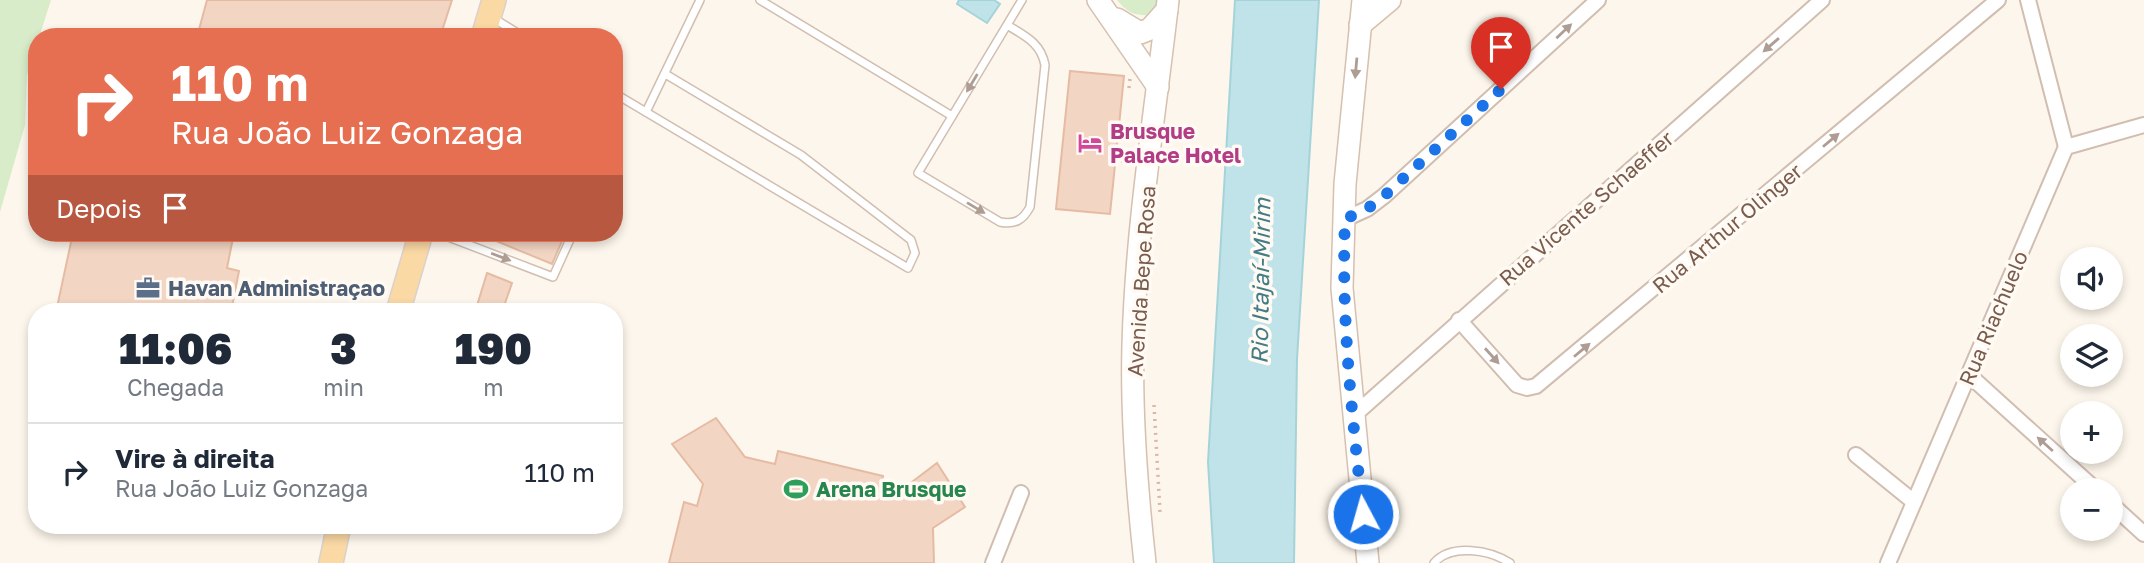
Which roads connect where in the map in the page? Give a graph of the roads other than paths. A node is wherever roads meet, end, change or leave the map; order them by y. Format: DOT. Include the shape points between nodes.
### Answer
graph roads {
  1 [pos="700,0"];
  2 [pos="760,0"];
  3 [pos="1022,0"];
  4 [pos="1363,0"];
  5 [pos="1390,0"];
  6 [pos="1598,0"];
  7 [pos="1822,0"];
  8 [pos="1998,0"];
  9 [pos="2028,0"];
  10 [pos="1167,5"];
  11 [pos="1103,7"];
  12 [pos="489,17"];
  13 [pos="1007,24"];
  14 [pos="1360,25"];
  15 [pos="508,28"];
  16 [pos="667,75"];
  17 [pos="1158,87"];
  18 [pos="623,99"];
  19 [pos="646,113"];
  20 [pos="952,116"];
  21 [pos="2144,125"];
  22 [pos="2066,147"];
  23 [pos="1345,219"];
  24 [pos="418,242"];
  25 [pos="462,242"];
  26 [pos="569,242"];
  27 [pos="401,303"];
  28 [pos="1459,320"];
  29 [pos="1969,375"];
  30 [pos="1352,417"];
  31 [pos="1856,455"];
  32 [pos="2083,478"];
  33 [pos="1021,494"];
  34 [pos="1914,502"];
  35 [pos="2123,515"];
  36 [pos="337,534"];
  37 [pos="2144,534"];
  38 [pos="1143,558"];
  39 [pos="1438,561"];
  40 [pos="331,563"];
  41 [pos="993,563"];
  42 [pos="1368,563"];
  43 [pos="1510,563"];
  44 [pos="1888,563"];
  1 -- 16 [label="lane"];
  2 -- 20 [label="lane"];
  3 -- 13 [label="lane"];
  4 -- 14 [label="main road"];
  5 -- 14 [label="main road"];
  23 -- 6 [label="street, one-way" via="1384,196"];
  7 -- 28 [label="street, Rua Vicente Schaeffer, one-way"];
  28 -- 8 [label="street, Rua Arthur Olinger, one-way" via="1517,385 1536,386"];
  9 -- 22 [label="street"];
  10 -- 11 [label="main road" via="1150,29 1140,33"];
  10 -- 17 [label="main road, Avenida Bepe Rosa"];
  11 -- 17 [label="main road"];
  12 -- 15 [label="lane"];
  13 -- 20 [label="lane, one-way"];
  20 -- 13 [label="lane, one-way" via="918,173 1000,222 1017,222 1030,207 1045,65 1035,43"];
  14 -- 23 [label="main road, one-way"];
  16 -- 19 [label="lane"];
  16 -- 19 [label="lane" via="801,155 911,240 915,253 908,268"];
  17 -- 38 [label="main road, Avenida Bepe Rosa" via="1133,345"];
  18 -- 19 [label="lane"];
  21 -- 22 [label="street"];
  22 -- 29 [label="street, Rua Riachuelo"];
  23 -- 30 [label="main road" via="1342,288"];
  24 -- 27 [label="main road"];
  25 -- 26 [label="lane, one-way" via="553,277"];
  28 -- 30 [label="street, Rua Vicente Schaeffer"];
  32 -- 29 [label="street, one-way"];
  29 -- 34 [label="street, Rua Riachuelo"];
  30 -- 42 [label="main road"];
  31 -- 34 [label="street"];
  33 -- 41 [label="street"];
  34 -- 44 [label="street, Rua Riachuelo"];
  35 -- 37 [label="street"];
  36 -- 40 [label="main road"];
  39 -- 43 [label="lane" via="1452,551 1484,553"];
}
